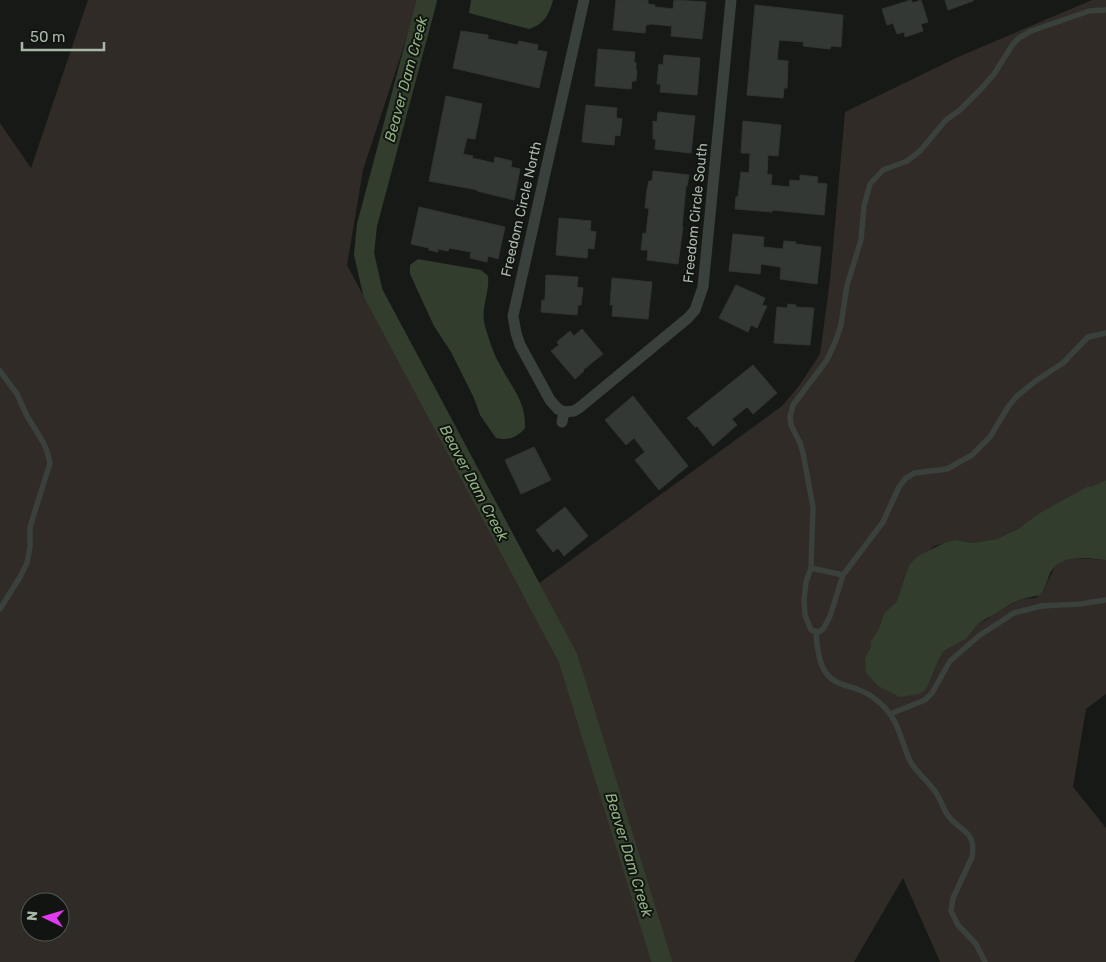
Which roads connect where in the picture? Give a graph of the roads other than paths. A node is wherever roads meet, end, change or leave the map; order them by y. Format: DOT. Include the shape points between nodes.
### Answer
graph roads {
  1 [pos="584,0"];
  2 [pos="731,0"];
  3 [pos="1106,10"];
  4 [pos="1106,333"];
  5 [pos="0,371"];
  6 [pos="563,417"];
  7 [pos="811,568"];
  8 [pos="843,576"];
  9 [pos="1106,600"];
  10 [pos="0,609"];
  11 [pos="816,632"];
  12 [pos="890,714"];
  13 [pos="985,962"];
  1 -- 6 [label="street, Freedom Circle North" via="513,316 520,345"];
  2 -- 6 [label="street, Freedom Circle South" via="703,287 699,299 688,318 579,408"];
  3 -- 7 [label="lane" via="1089,11 1019,38 981,89 946,120 920,151 907,161 883,170 870,184 836,340 827,360 793,405 790,417 803,453 813,507"];
  4 -- 8 [label="lane" via="1084,340 1063,362 1017,396 990,437 972,455 947,469 915,473 906,478 898,487 882,522"];
  5 -- 10 [label="lane" via="17,394 47,450 50,463 32,520 27,563"];
  7 -- 8 [label="lane"];
  7 -- 11 [label="lane" via="804,608 809,628"];
  8 -- 11 [label="lane" via="827,623 822,631"];
  9 -- 12 [label="lane" via="1041,606 1014,613 980,635 950,661 925,700"];
  11 -- 12 [label="lane" via="820,661 829,678 861,690"];
  12 -- 13 [label="lane" via="913,766 935,791 948,816 968,833 972,841 972,857 953,898 952,911 958,925 976,944"];
}
